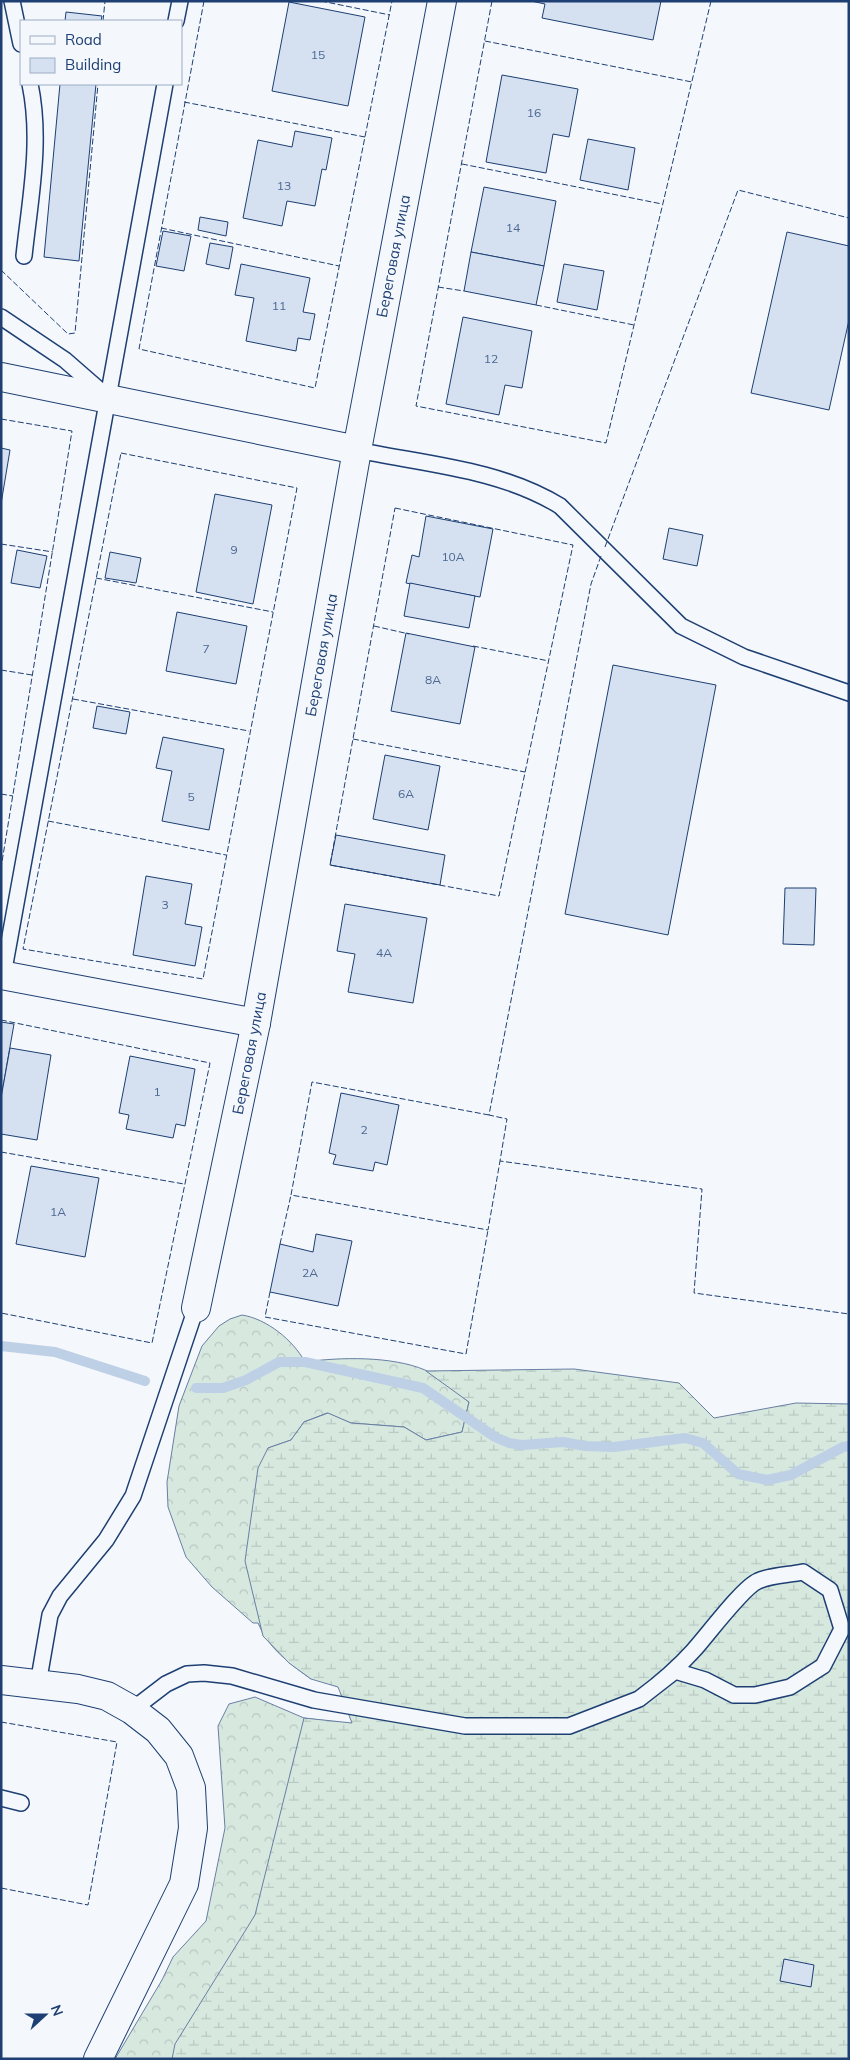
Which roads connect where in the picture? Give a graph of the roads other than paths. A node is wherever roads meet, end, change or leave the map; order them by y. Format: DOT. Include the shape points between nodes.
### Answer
graph roads {
  1 [pos="12,1"];
  2 [pos="180,1"];
  3 [pos="442,1"];
  4 [pos="176,20"];
  5 [pos="20,39"];
  6 [pos="30,85"];
  7 [pos="165,85"];
  8 [pos="24,256"];
  9 [pos="1,317"];
  10 [pos="1,376"];
  11 [pos="107,397"];
  12 [pos="357,450"];
  13 [pos="849,693"];
  14 [pos="2,975"];
  15 [pos="256,1023"];
  16 [pos="196,1308"];
  17 [pos="675,1671"];
  18 [pos="1,1680"];
  19 [pos="38,1684"];
  20 [pos="132,1710"];
  21 [pos="1,1798"];
  22 [pos="21,1803"];
  23 [pos="98,2059"];
  1 -- 5 [label="lane"];
  2 -- 4 [label="lane"];
  3 -- 12 [label="street, Береговая улица"];
  6 -- 8 [label="lane" via="36,138"];
  7 -- 11 [label="lane"];
  9 -- 11 [label="lane" via="65,360"];
  10 -- 11 [label="street"];
  11 -- 12 [label="street"];
  11 -- 14 [label="lane"];
  12 -- 13 [label="lane" via="498,478 536,491 560,506 681,626 744,657"];
  12 -- 15 [label="street, Береговая улица"];
  14 -- 15 [label="street"];
  15 -- 16 [label="street, Береговая улица"];
  16 -- 19 [label="lane" via="133,1496 106,1540 60,1596 50,1615"];
  17 -- 17 [label="lane" via="705,1680 734,1695 755,1695 790,1687 823,1666 842,1629 830,1590 803,1572 757,1581"];
  17 -- 20 [label="lane" via="639,1699 569,1726 465,1726 314,1700 232,1676 204,1673 187,1674 166,1684"];
  18 -- 19 [label="street"];
  19 -- 20 [label="street" via="107,1696"];
  20 -- 23 [label="street" via="158,1730 179,1756 191,1788 193,1828 184,1884"];
  21 -- 22 [label="lane"];
}
